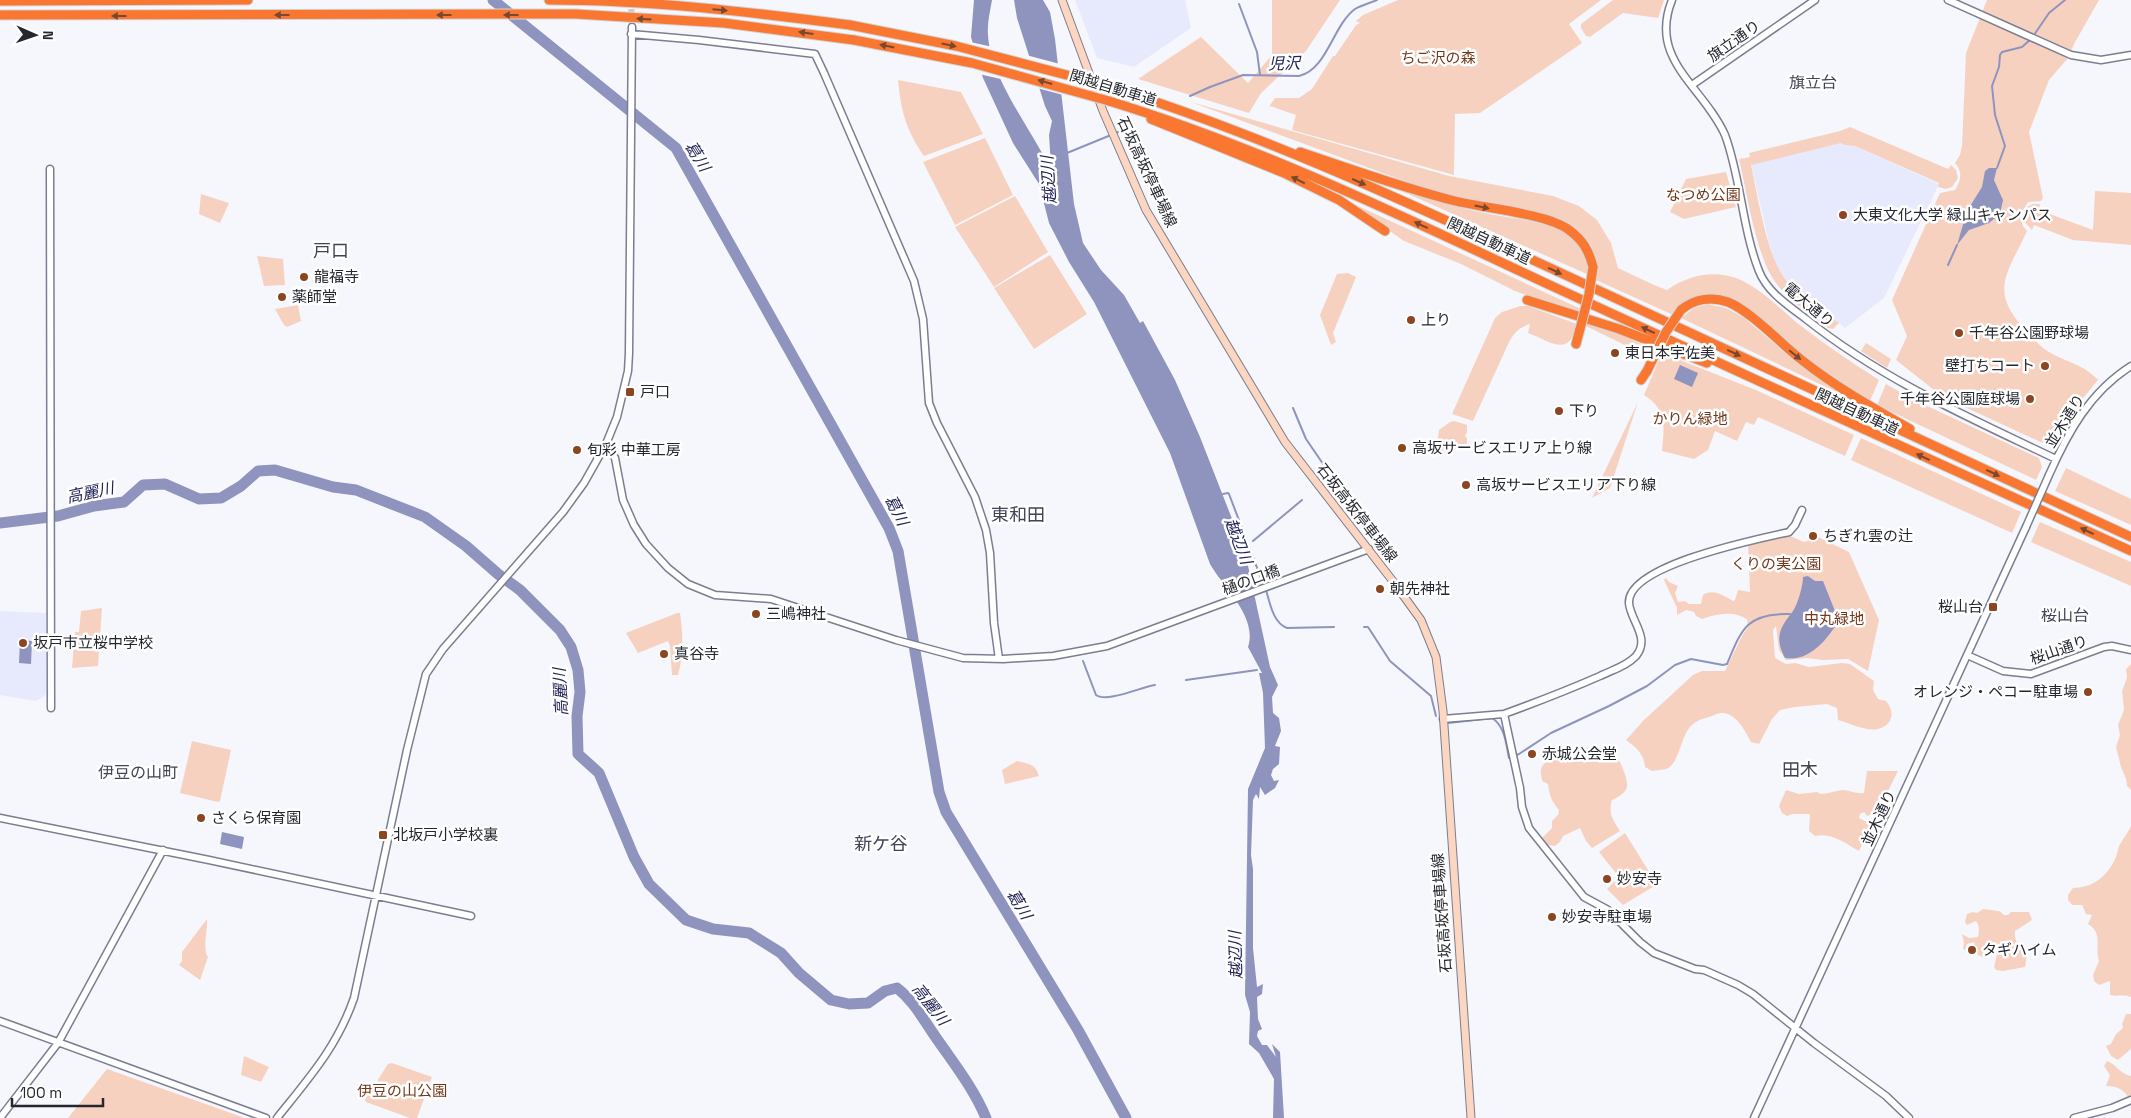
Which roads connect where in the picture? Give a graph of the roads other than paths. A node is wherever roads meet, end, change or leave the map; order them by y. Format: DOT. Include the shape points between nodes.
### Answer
graph roads {
  1 [pos="248,0"];
  2 [pos="549,0"];
  3 [pos="1062,0"];
  4 [pos="1672,0"];
  5 [pos="1815,0"];
  6 [pos="1948,0"];
  7 [pos="0,1"];
  8 [pos="0,15"];
  9 [pos="2131,55"];
  10 [pos="1692,85"];
  11 [pos="1123,105"];
  12 [pos="1186,112"];
  13 [pos="50,169"];
  14 [pos="1385,231"];
  15 [pos="1527,300"];
  16 [pos="1576,344"];
  17 [pos="2131,366"];
  18 [pos="1641,380"];
  19 [pos="1786,394"];
  20 [pos="606,444"];
  21 [pos="2056,458"];
  22 [pos="1973,464"];
  23 [pos="1802,510"];
  24 [pos="2131,537"];
  25 [pos="1368,549"];
  26 [pos="2131,552"];
  27 [pos="2131,650"];
  28 [pos="1967,655"];
  29 [pos="999,659"];
  30 [pos="52,708"];
  31 [pos="1504,714"];
  32 [pos="1443,719"];
  33 [pos="0,818"];
  34 [pos="163,850"];
  35 [pos="377,896"];
  36 [pos="471,916"];
  37 [pos="0,1021"];
  38 [pos="1796,1028"];
  39 [pos="58,1043"];
  40 [pos="2131,1100"];
  41 [pos="0,1118"];
  42 [pos="266,1118"];
  43 [pos="277,1118"];
  44 [pos="1471,1118"];
  45 [pos="1754,1118"];
  46 [pos="1909,1118"];
  47 [pos="2074,1118"];
  1 -- 7 [label="highway"];
  2 -- 12 [label="highway, 関越自動車道, one-way, bridge" via="662,4 850,25 973,50 1101,84"];
  3 -- 25 [label="main road, 石坂高坂停車場線" via="1111,130 1146,210 1285,442"];
  4 -- 10 [label="street, 電大通り" via="1665,22 1667,43"];
  5 -- 10 [label="street, 旗立通り"];
  6 -- 9 [label="street" via="2071,55 2101,60"];
  11 -- 8 [label="highway, 関越自動車道, one-way, bridge" via="972,63 854,40 724,23 576,14"];
  10 -- 21 [label="street, 電大通り" via="1725,135 1759,271 1774,294 1866,363 1931,399"];
  14 -- 11 [label="highway, one-way" via="1339,200 1234,152 1166,127"];
  19 -- 11 [label="highway, 関越自動車道, one-way" via="1352,193 1218,138"];
  12 -- 16 [label="highway, one-way, bridge" via="1371,176 1455,201 1552,222 1568,229 1589,251 1593,267"];
  12 -- 22 [label="highway, 関越自動車道, one-way" via="1344,175 1448,221"];
  13 -- 30 [label="street"];
  15 -- 19 [label="highway" via="1619,329"];
  17 -- 21 [label="street, 並木通り" via="2105,386 2086,407"];
  18 -- 22 [label="highway, one-way, bridge" via="1681,310 1696,301 1722,300 1737,307 1828,379"];
  26 -- 19 [label="highway, 関越自動車道, one-way"];
  20 -- 29 [label="street, 樋の口橋" via="615,458 623,500 634,525 662,562 688,584 715,596 771,599 963,658"];
  20 -- 29 [label="street" via="628,371 632,31 814,54 914,281 923,319 929,403 975,497 986,530"];
  20 -- 35 [label="street" via="563,512 431,664 422,684"];
  21 -- 28 [label="street, 並木通り, bridge"];
  22 -- 24 [label="highway, 関越自動車道, one-way"];
  23 -- 31 [label="street" via="1789,532 1698,555 1666,566 1647,579 1628,596 1629,610 1641,634 1641,648 1636,656 1590,680"];
  25 -- 29 [label="street, 樋の口橋" via="1160,628 1092,649 1053,656"];
  25 -- 32 [label="main road, 石坂高坂停車場線" via="1408,600 1429,636 1438,669"];
  27 -- 28 [label="street, 桜山通り" via="2104,647 2032,674 2003,671"];
  28 -- 38 [label="street, 並木通り"];
  31 -- 32 [label="street"];
  31 -- 38 [label="street" via="1529,828 1584,897 1608,910 1654,953 1738,985"];
  32 -- 44 [label="main road, 石坂高坂停車場線"];
  33 -- 34 [label="street"];
  34 -- 35 [label="street"];
  34 -- 39 [label="street"];
  35 -- 36 [label="street"];
  35 -- 43 [label="street" via="358,984 344,1024 321,1065"];
  37 -- 39 [label="street"];
  38 -- 45 [label="street, 並木通り"];
  38 -- 46 [label="street" via="1886,1096"];
  39 -- 41 [label="street"];
  39 -- 42 [label="street"];
  40 -- 47 [label="street"];
}
